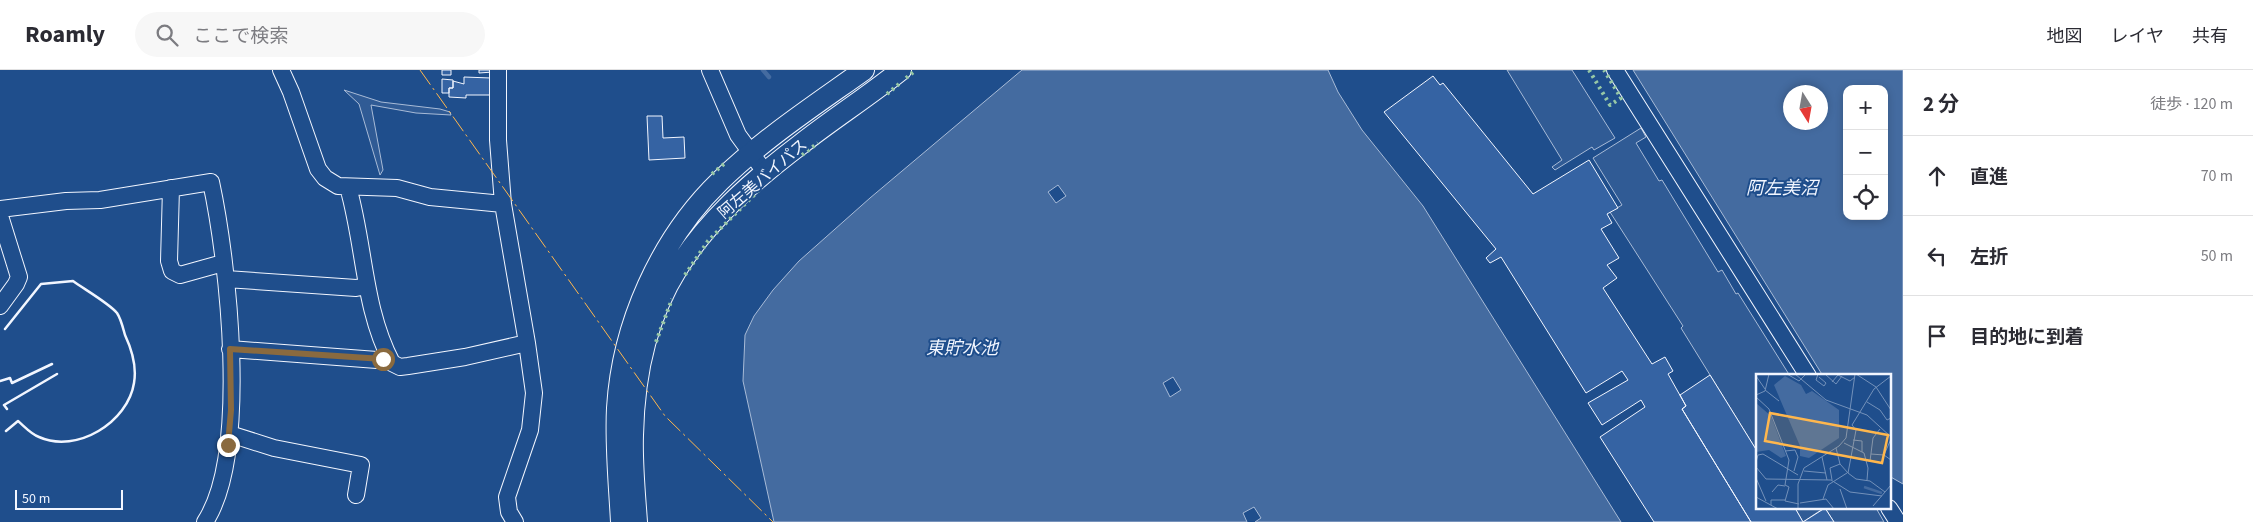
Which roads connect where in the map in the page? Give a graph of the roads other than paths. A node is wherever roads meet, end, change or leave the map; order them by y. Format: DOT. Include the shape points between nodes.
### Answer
graph roads {
  1 [pos="281,70"];
  2 [pos="498,70"];
  3 [pos="710,70"];
  4 [pos="864,70"];
  5 [pos="901,70"];
  6 [pos="1615,70"];
  7 [pos="751,154"];
  8 [pos="765,172"];
  9 [pos="348,187"];
  10 [pos="171,188"];
  11 [pos="503,204"];
  12 [pos="0,209"];
  13 [pos="0,216"];
  14 [pos="225,271"];
  15 [pos="366,286"];
  16 [pos="0,306"];
  17 [pos="527,343"];
  18 [pos="230,349"];
  19 [pos="389,357"];
  20 [pos="1807,374"];
  21 [pos="230,434"];
  22 [pos="356,495"];
  23 [pos="1890,510"];
  24 [pos="205,522"];
  25 [pos="515,522"];
  26 [pos="621,522"];
  27 [pos="637,522"];
  28 [pos="1898,522"];
  1 -- 9 [label="street" via="320,174 338,186"];
  2 -- 11 [label="street" via="498,140"];
  3 -- 7 [label="street" via="738,135"];
  4 -- 7 [label="main road, 阿左美バイパス"];
  5 -- 8 [label="main road, 阿左美バイパス"];
  6 -- 20 [label="street"];
  7 -- 8 [label="street"];
  7 -- 26 [label="main road, 阿左美バイパス" via="719,181 690,215 654,272 640,306 623,365 617,407"];
  8 -- 27 [label="main road, 阿左美バイパス" via="699,236 670,280 651,322 641,356 635,400 633,443"];
  9 -- 11 [label="street" via="397,188 430,197"];
  9 -- 15 [label="street"];
  10 -- 12 [label="street" via="100,200"];
  10 -- 14 [label="street" via="211,182"];
  10 -- 14 [label="street" via="169,261 172,271 180,275"];
  11 -- 17 [label="street"];
  13 -- 16 [label="street" via="18,277"];
  14 -- 15 [label="street" via="356,288"];
  14 -- 18 [label="street"];
  15 -- 19 [label="street" via="373,316"];
  17 -- 19 [label="street" via="400,367"];
  17 -- 25 [label="street" via="533,379 533,412 507,497 509,512"];
  18 -- 19 [label="street" via="377,360"];
  18 -- 21 [label="street"];
  21 -- 22 [label="street" via="274,448 362,465"];
  21 -- 24 [label="street" via="212,512"];
  23 -- 28 [label="street"];
}
